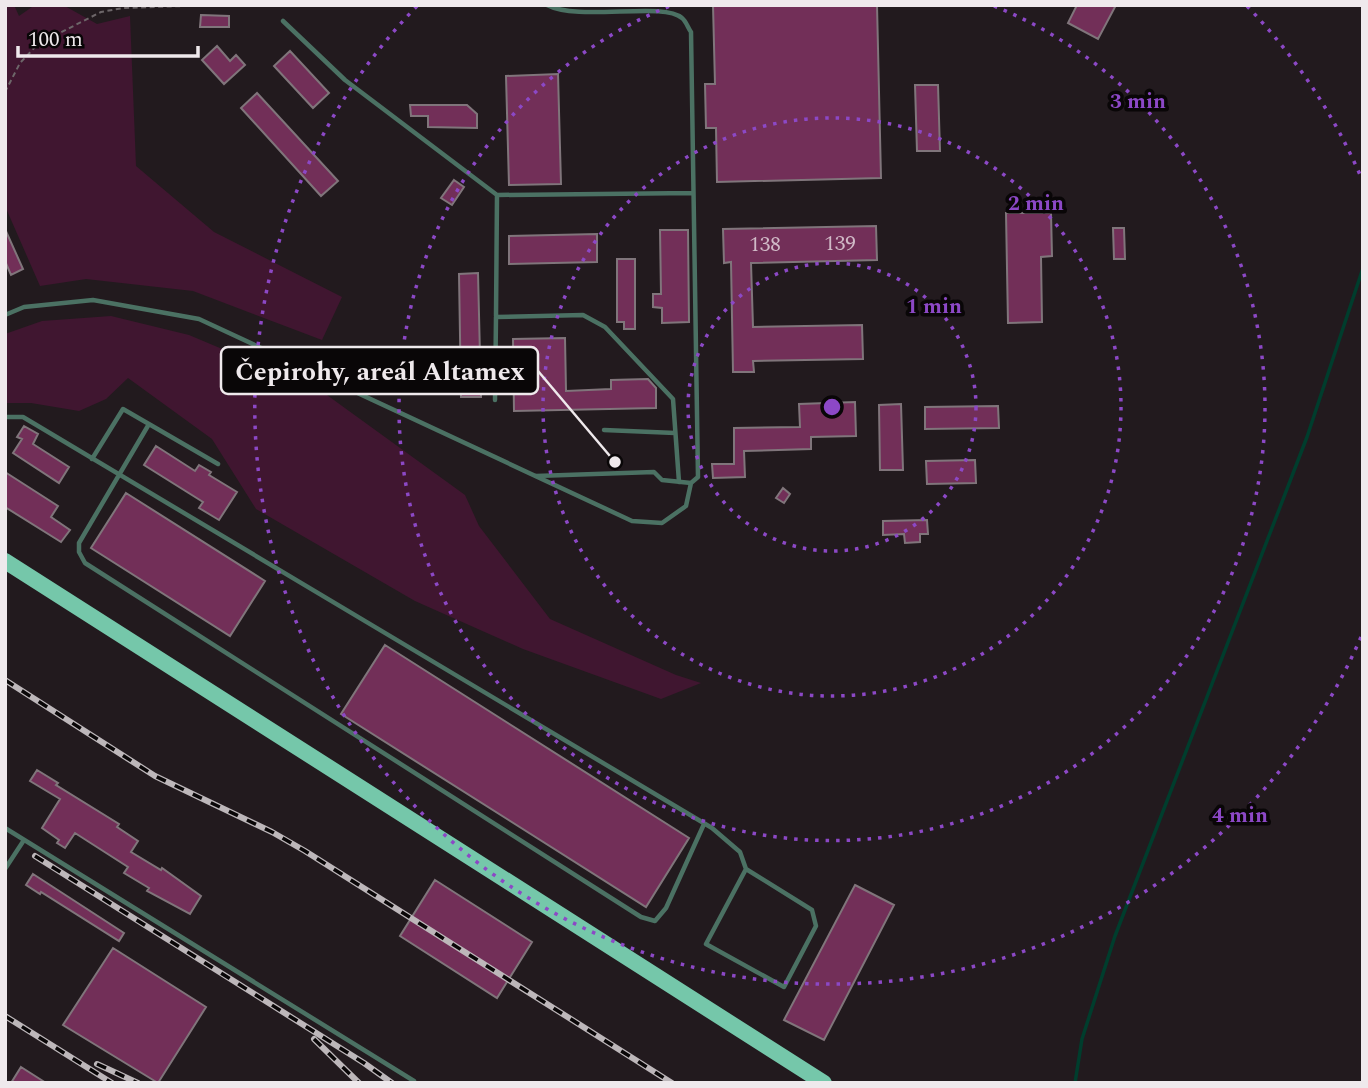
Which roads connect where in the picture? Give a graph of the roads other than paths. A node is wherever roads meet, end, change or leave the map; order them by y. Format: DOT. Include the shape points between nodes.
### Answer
graph roads {
  1 [pos="547,5"];
  2 [pos="283,21"];
  3 [pos="693,193"];
  4 [pos="497,195"];
  5 [pos="5,315"];
  6 [pos="496,317"];
  7 [pos="495,400"];
  8 [pos="5,417"];
  9 [pos="149,424"];
  10 [pos="604,430"];
  11 [pos="676,433"];
  12 [pos="92,459"];
  13 [pos="218,464"];
  14 [pos="119,475"];
  15 [pos="536,476"];
  16 [pos="679,482"];
  17 [pos="691,483"];
  18 [pos="5,561"];
  19 [pos="704,824"];
  20 [pos="5,828"];
  21 [pos="24,840"];
  22 [pos="5,869"];
  23 [pos="746,869"];
  24 [pos="414,1081"];
  25 [pos="824,1083"];
  1 -- 3 [label="lane" via="573,12 667,12 681,17 691,32"];
  2 -- 4 [label="lane" via="345,80"];
  3 -- 4 [label="lane"];
  3 -- 17 [label="lane" via="698,477"];
  4 -- 6 [label="lane"];
  5 -- 15 [label="lane" via="24,307 93,300 199,319"];
  6 -- 7 [label="lane"];
  6 -- 11 [label="lane" via="583,315 605,327 673,399"];
  8 -- 12 [label="lane" via="23,417"];
  9 -- 12 [label="lane" via="123,409"];
  9 -- 13 [label="lane"];
  9 -- 14 [label="lane"];
  10 -- 11 [label="lane"];
  11 -- 16 [label="lane"];
  12 -- 14 [label="lane"];
  14 -- 19 [label="lane"];
  14 -- 19 [label="lane" via="79,543 85,563 641,917 655,921 666,908"];
  15 -- 16 [label="lane" via="654,472 662,480"];
  15 -- 17 [label="lane" via="632,521 663,523 686,506"];
  16 -- 17 [label="lane"];
  18 -- 25 [label="main road"];
  19 -- 23 [label="lane" via="740,852"];
  20 -- 21 [label="lane"];
  21 -- 22 [label="lane"];
  21 -- 24 [label="lane"];
  23 -- 23 [label="lane" via="812,910 816,926 785,987 706,944"];
}
